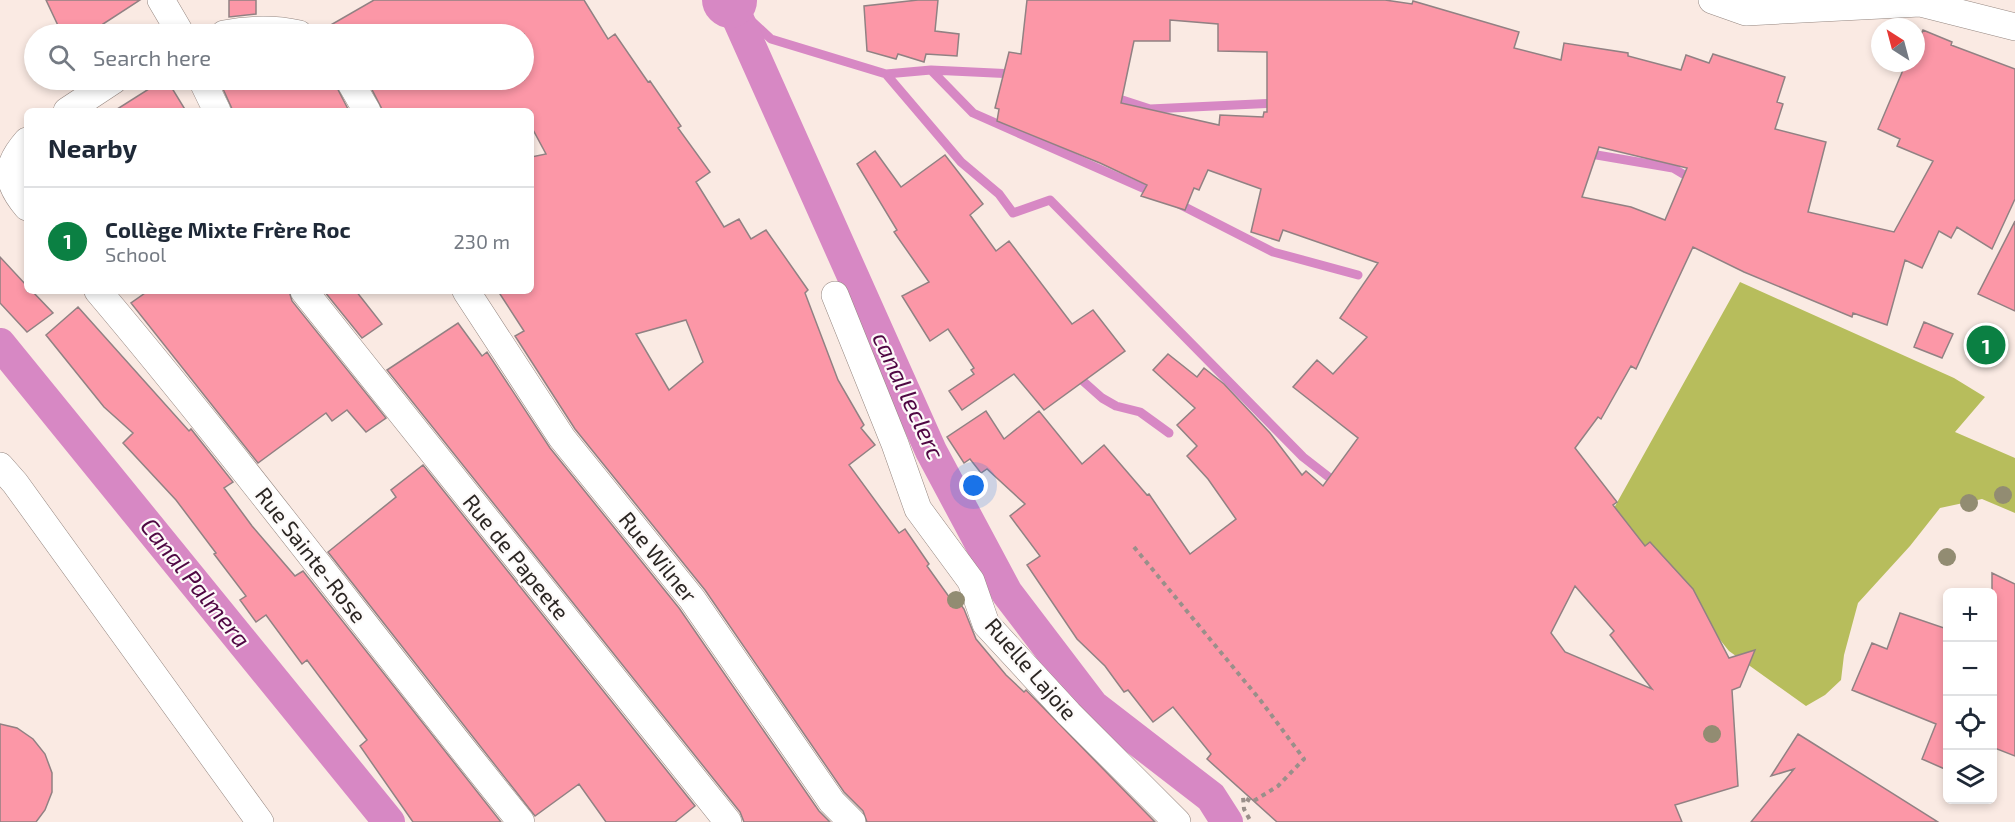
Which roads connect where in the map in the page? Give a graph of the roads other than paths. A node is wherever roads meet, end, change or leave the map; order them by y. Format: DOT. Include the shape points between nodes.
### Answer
graph roads {
  1 [pos="161,0"];
  2 [pos="1712,0"];
  3 [pos="175,24"];
  4 [pos="2015,27"];
  5 [pos="99,90"];
  6 [pos="207,90"];
  7 [pos="355,90"];
  8 [pos="72,108"];
  9 [pos="216,108"];
  10 [pos="365,108"];
  11 [pos="24,144"];
  12 [pos="24,203"];
  13 [pos="100,294"];
  14 [pos="306,294"];
  15 [pos="468,294"];
  16 [pos="835,295"];
  17 [pos="0,466"];
  18 [pos="260,822"];
  19 [pos="521,822"];
  20 [pos="728,822"];
  21 [pos="852,822"];
  22 [pos="1177,822"];
  1 -- 3 [label="street"];
  2 -- 4 [label="street" via="1746,12 1920,3"];
  5 -- 8 [label="street"];
  6 -- 9 [label="street"];
  7 -- 10 [label="street"];
  11 -- 12 [label="street" via="10,167 13,190"];
  13 -- 19 [label="street, Rue Sainte-Rose" via="291,527"];
  14 -- 20 [label="street, Rue de Papeete"];
  15 -- 21 [label="street, Rue Wilner" via="562,438 693,599 832,802"];
  16 -- 22 [label="street, Ruelle Lajoie" via="918,508 971,581 986,624"];
  17 -- 18 [label="street"];
}
